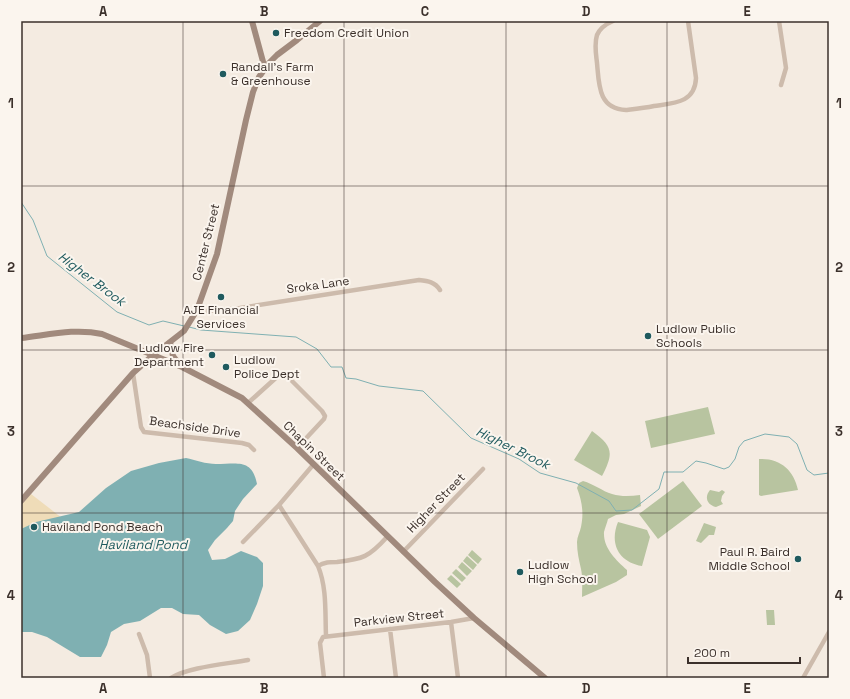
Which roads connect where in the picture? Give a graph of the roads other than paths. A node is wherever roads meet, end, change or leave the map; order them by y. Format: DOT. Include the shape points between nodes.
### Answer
graph roads {
  1 [pos="252,21"];
  2 [pos="320,21"];
  3 [pos="613,21"];
  4 [pos="688,21"];
  5 [pos="779,21"];
  6 [pos="265,69"];
  7 [pos="781,85"];
  8 [pos="440,290"];
  9 [pos="196,312"];
  10 [pos="21,338"];
  11 [pos="170,342"];
  12 [pos="152,356"];
  13 [pos="182,367"];
  14 [pos="133,373"];
  15 [pos="248,403"];
  16 [pos="296,448"];
  17 [pos="254,450"];
  18 [pos="314,465"];
  19 [pos="483,469"];
  20 [pos="21,501"];
  21 [pos="279,505"];
  22 [pos="387,537"];
  23 [pos="243,542"];
  24 [pos="403,552"];
  25 [pos="318,566"];
  26 [pos="474,618"];
  27 [pos="451,622"];
  28 [pos="390,629"];
  29 [pos="829,632"];
  30 [pos="139,634"];
  31 [pos="326,636"];
  32 [pos="248,660"];
  33 [pos="150,678"];
  34 [pos="171,678"];
  35 [pos="324,678"];
  36 [pos="396,678"];
  37 [pos="458,678"];
  38 [pos="545,678"];
  39 [pos="803,678"];
  1 -- 6 [label="main road"];
  2 -- 6 [label="main road, Center Street" via="281,52"];
  3 -- 4 [label="street" via="601,29 596,41 600,87 603,97 610,105 626,110 678,102 691,93 696,78"];
  5 -- 7 [label="street" via="786,68"];
  6 -- 9 [label="main road, Center Street" via="253,92 217,254"];
  8 -- 9 [label="street, Sroka Lane" via="432,282 419,280 240,308"];
  9 -- 11 [label="main road, Center Street" via="188,326"];
  10 -- 12 [label="main road, Chapin Street" via="90,331 117,339"];
  11 -- 12 [label="main road, Center Street"];
  11 -- 13 [label="main road" via="173,356"];
  12 -- 13 [label="main road, Chapin Street"];
  12 -- 14 [label="main road, Center Street"];
  13 -- 15 [label="main road, Chapin Street" via="236,394"];
  14 -- 17 [label="street, Beachside Drive" via="144,432 242,443"];
  14 -- 20 [label="main road, Center Street"];
  15 -- 16 [label="main road, Chapin Street"];
  15 -- 16 [label="street" via="278,376 287,376 325,416"];
  16 -- 18 [label="main road, Chapin Street"];
  18 -- 21 [label="street"];
  18 -- 22 [label="main road, Chapin Street"];
  19 -- 24 [label="street, Higher Street"];
  21 -- 23 [label="street"];
  21 -- 25 [label="street"];
  22 -- 24 [label="main road, Chapin Street"];
  22 -- 25 [label="street" via="367,556"];
  24 -- 26 [label="main road, Chapin Street"];
  25 -- 31 [label="street" via="324,586"];
  26 -- 27 [label="street, Parkview Street"];
  26 -- 38 [label="main road, Chapin Street"];
  27 -- 28 [label="street, Parkview Street"];
  27 -- 37 [label="street"];
  28 -- 31 [label="street, Parkview Street"];
  28 -- 36 [label="street"];
  29 -- 39 [label="street"];
  30 -- 33 [label="street" via="147,655"];
  31 -- 35 [label="street" via="320,643"];
  32 -- 34 [label="street" via="191,670"];
}
